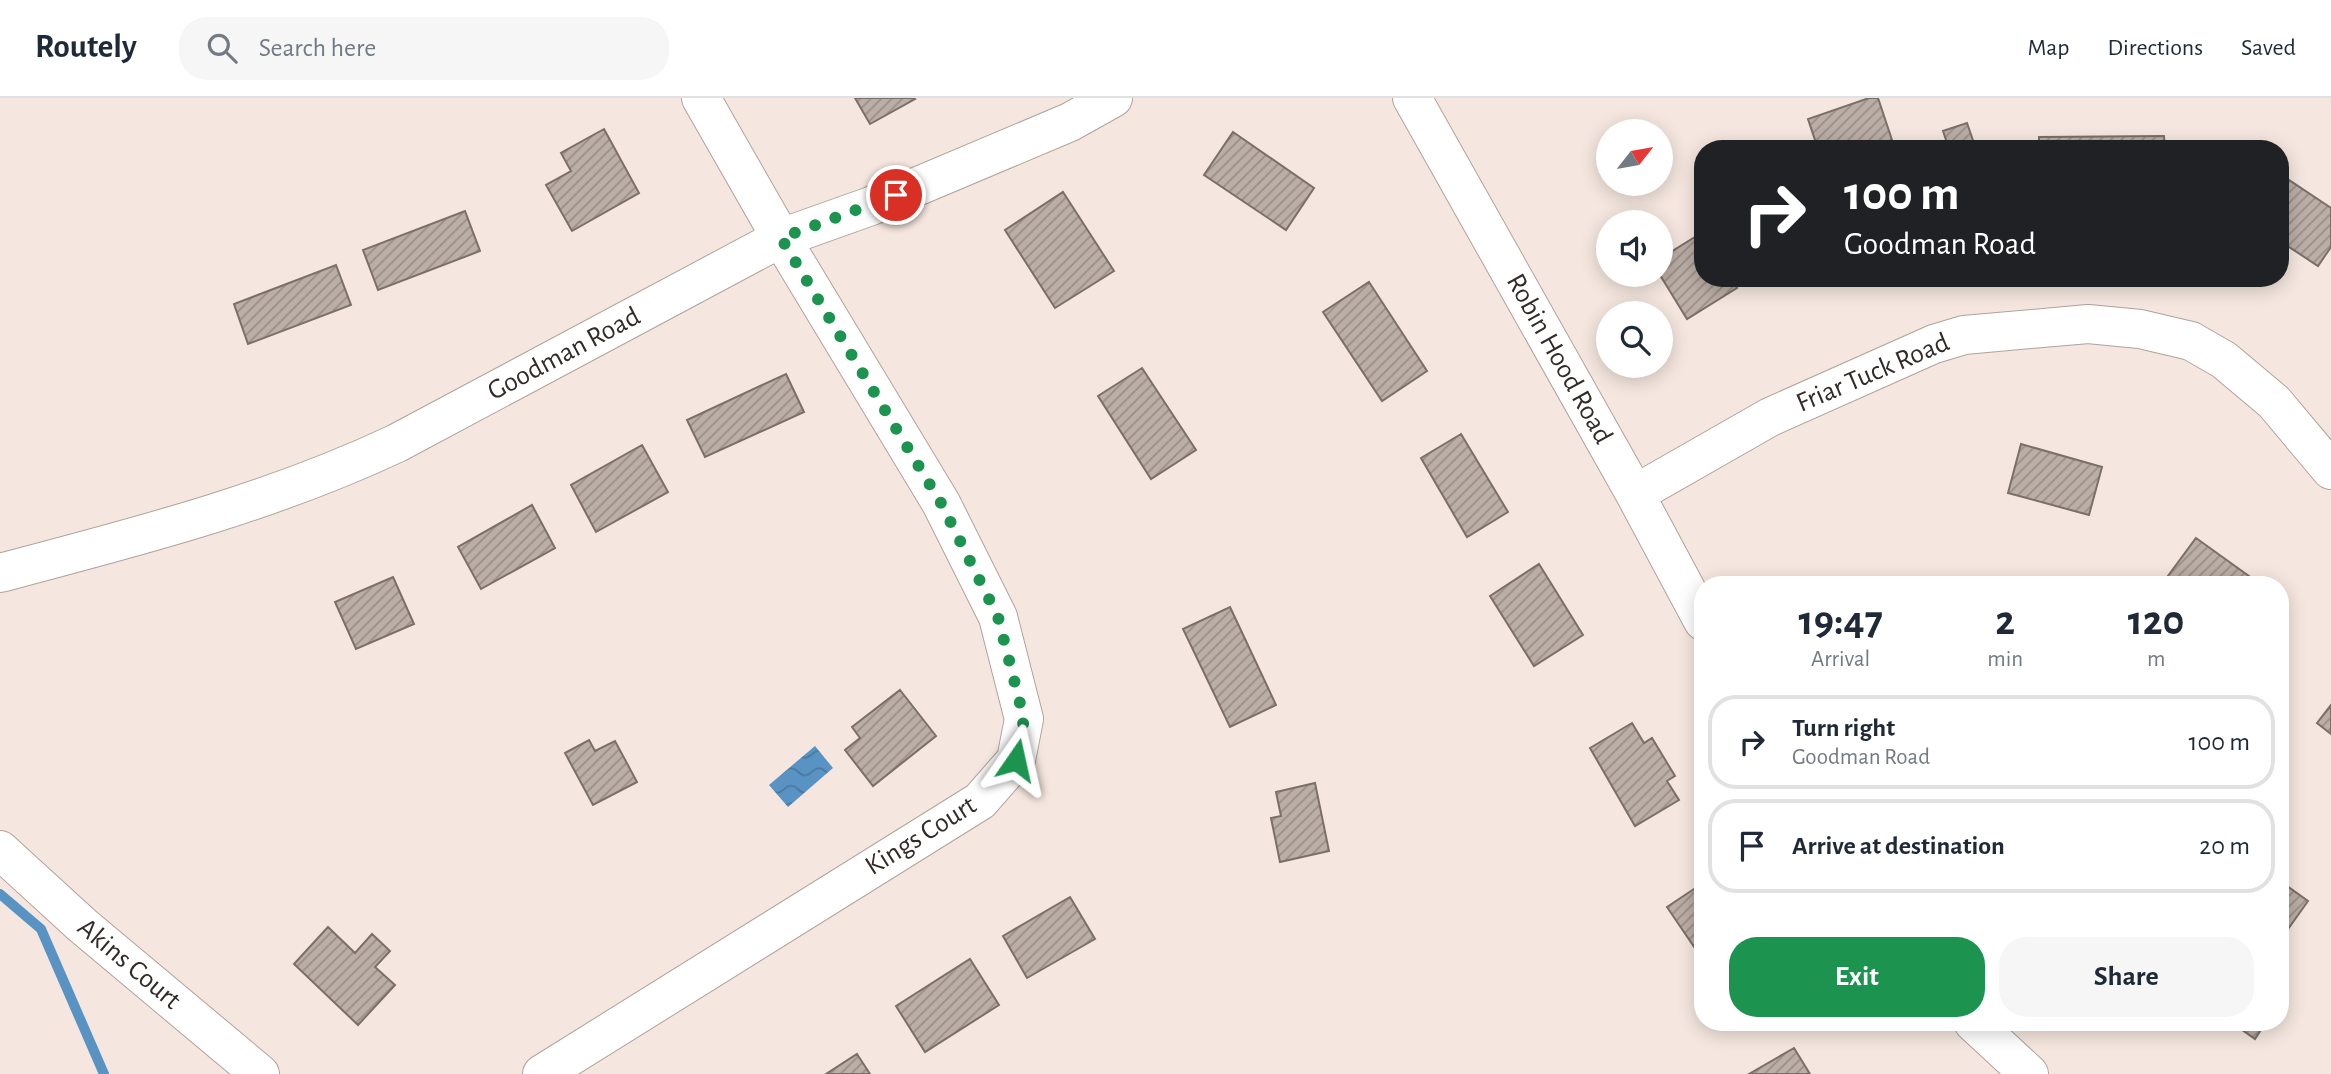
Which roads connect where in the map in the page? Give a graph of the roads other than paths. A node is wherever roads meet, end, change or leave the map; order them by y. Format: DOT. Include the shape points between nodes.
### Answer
graph roads {
  1 [pos="701,98"];
  2 [pos="1113,98"];
  3 [pos="1412,98"];
  4 [pos="781,238"];
  5 [pos="2331,470"];
  6 [pos="1635,494"];
  7 [pos="0,573"];
  8 [pos="1694,604"];
  9 [pos="0,850"];
  10 [pos="1983,1031"];
  11 [pos="261,1074"];
  12 [pos="542,1074"];
  13 [pos="2029,1074"];
  1 -- 4 [label="street, Kings Court"];
  2 -- 4 [label="street, Goodman Road" via="1070,122 871,206"];
  3 -- 6 [label="street, Robin Hood Road"];
  4 -- 7 [label="street, Goodman Road" via="337,471 205,519"];
  4 -- 12 [label="street, Kings Court" via="941,503 998,617 1024,719 1016,760 981,801"];
  5 -- 6 [label="street, Friar Tuck Road" via="2274,402 2224,360 2192,341 2088,324 1964,335 1934,344 1770,416"];
  6 -- 8 [label="street, Robin Hood Road"];
  9 -- 11 [label="street, Akins Court" via="82,925"];
  10 -- 13 [label="street"];
}
